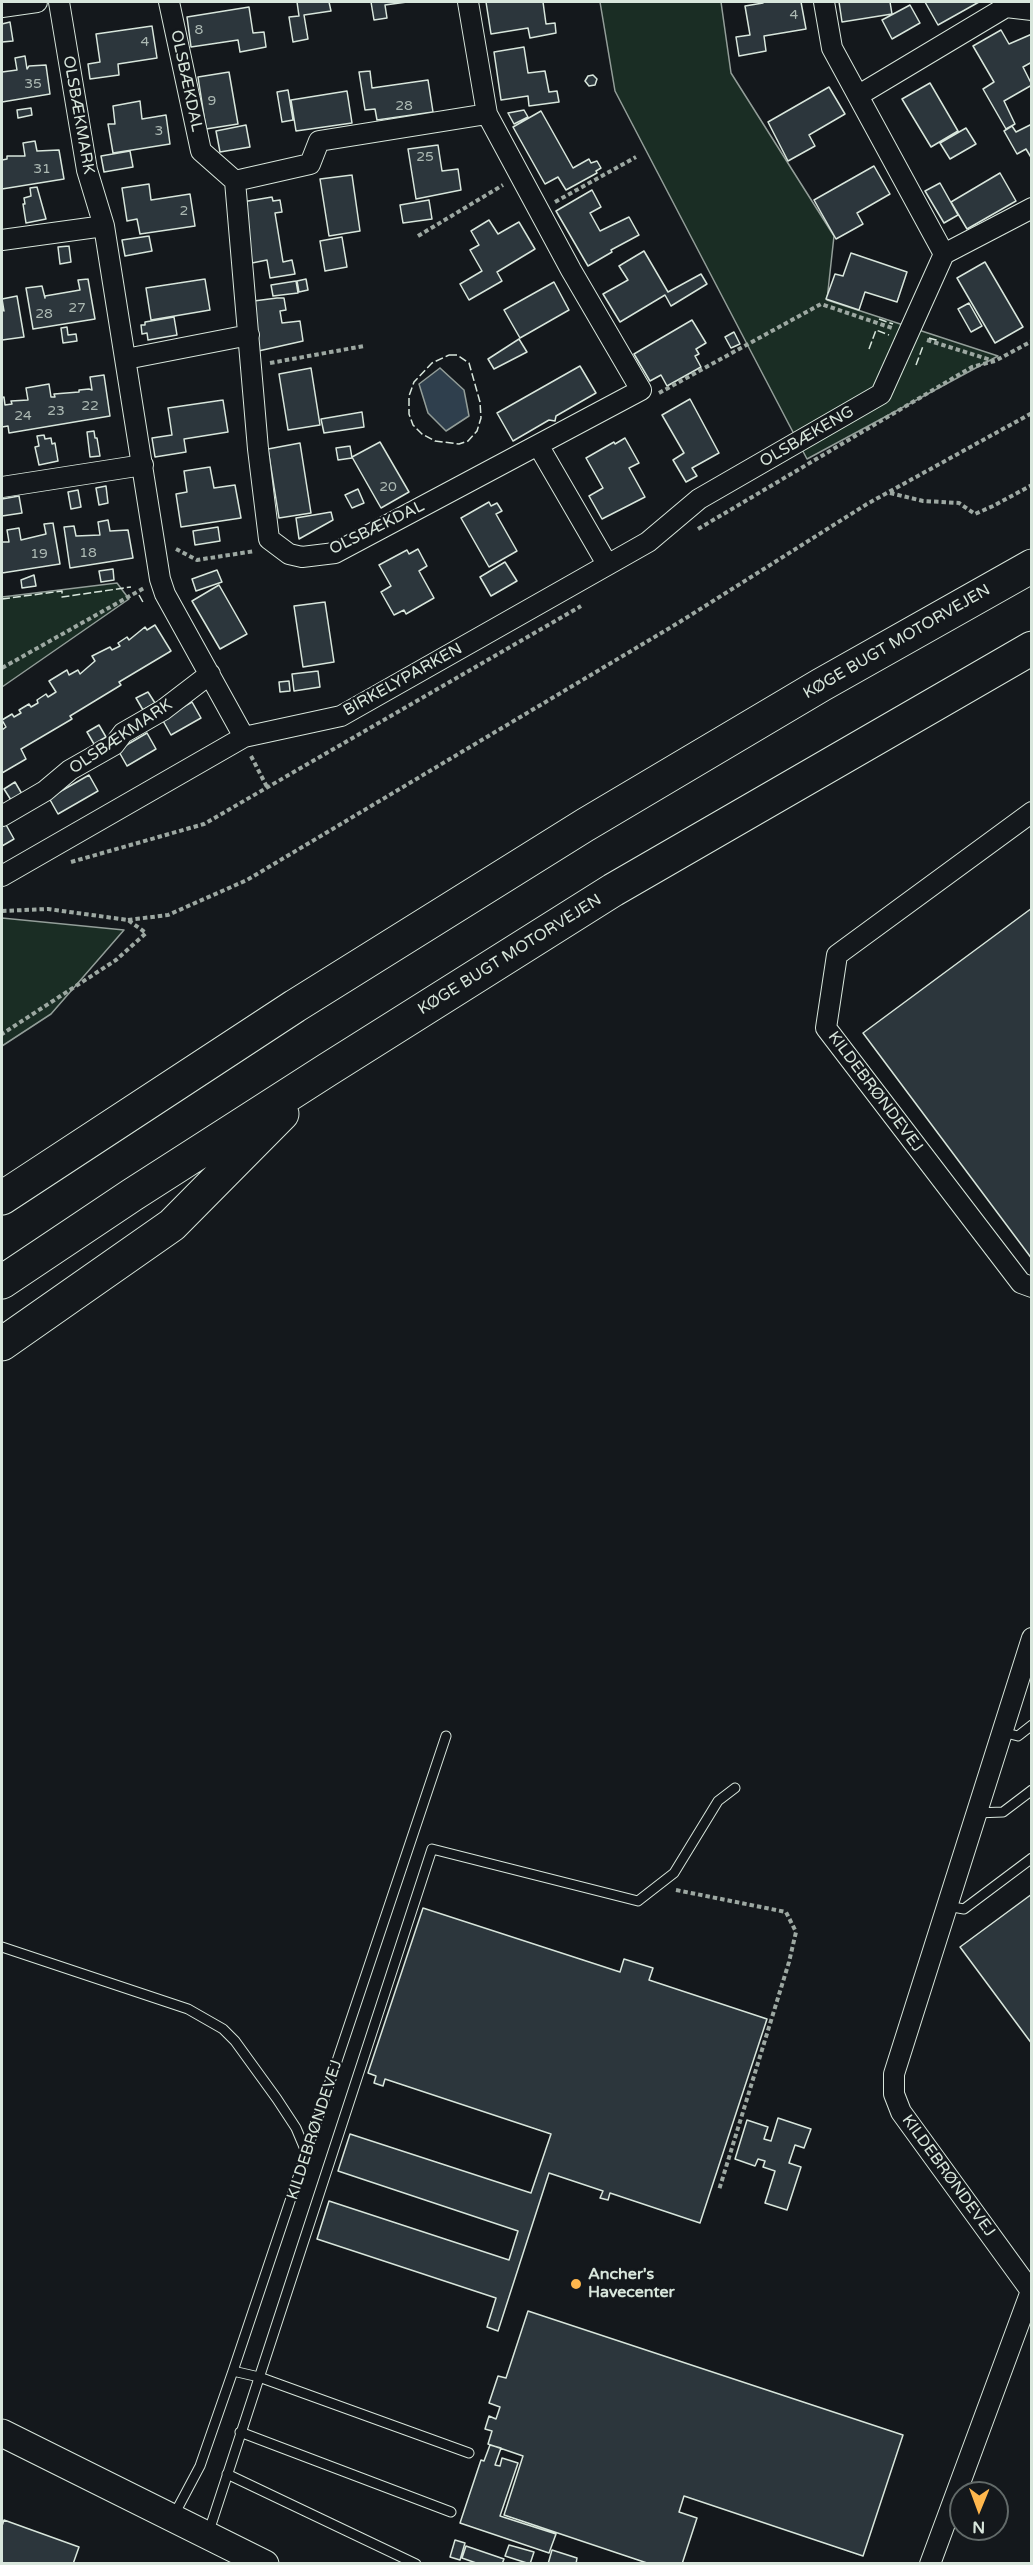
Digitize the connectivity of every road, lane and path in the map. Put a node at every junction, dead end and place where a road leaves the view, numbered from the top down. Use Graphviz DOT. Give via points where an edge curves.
graph roads {
  1 [pos="37,2"];
  2 [pos="59,2"];
  3 [pos="170,2"];
  4 [pos="468,2"];
  5 [pos="824,2"];
  6 [pos="2,7"];
  7 [pos="1032,10"];
  8 [pos="859,95"];
  9 [pos="487,114"];
  10 [pos="636,157"];
  11 [pos="519,175"];
  12 [pos="235,181"];
  13 [pos="1032,208"];
  14 [pos="539,211"];
  15 [pos="104,226"];
  16 [pos="418,236"];
  17 [pos="2,240"];
  18 [pos="944,254"];
  19 [pos="908,333"];
  20 [pos="249,335"];
  21 [pos="364,346"];
  22 [pos="126,359"];
  23 [pos="995,361"];
  24 [pos="251,367"];
  25 [pos="641,390"];
  26 [pos="1032,413"];
  27 [pos="538,446"];
  28 [pos="143,465"];
  29 [pos="1032,485"];
  30 [pos="2,487"];
  31 [pos="890,493"];
  32 [pos="154,538"];
  33 [pos="269,539"];
  34 [pos="607,564"];
  35 [pos="1032,566"];
  36 [pos="160,579"];
  37 [pos="1032,648"];
  38 [pos="2,668"];
  39 [pos="210,674"];
  40 [pos="243,737"];
  41 [pos="267,787"];
  42 [pos="1032,812"];
  43 [pos="2,816"];
  44 [pos="2,876"];
  45 [pos="2,911"];
  46 [pos="128,920"];
  47 [pos="2,1034"];
  48 [pos="327,1070"];
  49 [pos="2,1198"];
  50 [pos="2,1282"];
  51 [pos="1032,1287"];
  52 [pos="2,1344"];
  53 [pos="1032,1638"];
  54 [pos="1032,1725"];
  55 [pos="1002,1732"];
  56 [pos="446,1736"];
  57 [pos="735,1788"];
  58 [pos="1032,1790"];
  59 [pos="976,1813"];
  60 [pos="1032,1858"];
  61 [pos="658,1887"];
  62 [pos="947,1906"];
  63 [pos="2,1947"];
  64 [pos="308,2154"];
  65 [pos="718,2190"];
  66 [pos="234,2371"];
  67 [pos="259,2377"];
  68 [pos="240,2432"];
  69 [pos="2,2433"];
  70 [pos="469,2453"];
  71 [pos="227,2474"];
  72 [pos="451,2512"];
  73 [pos="172,2520"];
  74 [pos="207,2536"];
  75 [pos="265,2564"];
  76 [pos="416,2564"];
  77 [pos="930,2564"];
  1 -- 6 [label="street"];
  2 -- 15 [label="street, OLSBÆKMARK" via="87,170"];
  3 -- 12 [label="street, OLSBÆKDAL" via="201,151"];
  4 -- 9 [label="street"];
  5 -- 8 [label="street" via="832,48"];
  7 -- 8 [label="street" via="1006,7"];
  8 -- 18 [label="street"];
  9 -- 11 [label="street"];
  9 -- 12 [label="street" via="319,141 310,164"];
  10 -- 14 [label="path"];
  11 -- 14 [label="street"];
  11 -- 16 [label="path"];
  12 -- 20 [label="street"];
  13 -- 18 [label="street"];
  14 -- 25 [label="street"];
  15 -- 17 [label="street"];
  15 -- 22 [label="street, OLSBÆKMARK"];
  18 -- 19 [label="street, OLSBÆKENG"];
  19 -- 23 [label="path"];
  19 -- 25 [label="path" via="821,304 654,396"];
  19 -- 34 [label="street, OLSBÆKENG" via="881,394 699,499 648,542"];
  20 -- 22 [label="street"];
  20 -- 24 [label="street"];
  21 -- 24 [label="path"];
  22 -- 28 [label="street, OLSBÆKMARK"];
  24 -- 33 [label="street"];
  25 -- 27 [label="street, OLSBÆKDAL"];
  26 -- 31 [label="path"];
  27 -- 33 [label="street, OLSBÆKDAL" via="335,553 302,557 289,554"];
  27 -- 34 [label="street"];
  28 -- 30 [label="street"];
  28 -- 32 [label="street, OLSBÆKMARK"];
  29 -- 31 [label="path" via="975,514 959,503 923,501"];
  31 -- 46 [label="path" via="247,880 168,915"];
  32 -- 33 [label="path" via="197,560 255,551"];
  32 -- 36 [label="street, OLSBÆKMARK"];
  34 -- 40 [label="street, BIRKELYPARKEN" via="341,716"];
  35 -- 49 [label="highway, KØGE BUGT MOTORVEJEN" via="585,825 295,1006"];
  36 -- 38 [label="path"];
  36 -- 39 [label="street, OLSBÆKMARK"];
  37 -- 48 [label="highway, KØGE BUGT MOTORVEJEN" via="613,890"];
  39 -- 40 [label="street, OLSBÆKMARK"];
  39 -- 43 [label="street, OLSBÆKMARK" via="164,710 123,733 114,745"];
  40 -- 41 [label="path"];
  40 -- 44 [label="street, BIRKELYPARKEN"];
  42 -- 51 [label="street, KILDEBRØNDEVEJ" via="837,955 826,1028 1021,1283"];
  45 -- 46 [label="path" via="48,909"];
  46 -- 47 [label="path" via="146,933 116,960"];
  48 -- 50 [label="highway, KØGE BUGT MOTORVEJEN"];
  48 -- 52 [label="highway" via="172,1225"];
  53 -- 55 [label="street, KILDEBRØNDEVEJ"];
  54 -- 55 [label="lane" via="1018,1736"];
  55 -- 59 [label="street, KILDEBRØNDEVEJ"];
  56 -- 64 [label="lane, KILDEBRØNDEVEJ"];
  57 -- 61 [label="lane" via="718,1801 674,1873"];
  58 -- 59 [label="lane" via="1003,1812"];
  59 -- 62 [label="street, KILDEBRØNDEVEJ"];
  60 -- 62 [label="lane" via="964,1909"];
  61 -- 65 [label="path" via="786,1912 796,1932"];
  61 -- 67 [label="lane" via="638,1901 432,1849"];
  62 -- 77 [label="street, KILDEBRØNDEVEJ" via="894,2074 894,2094 902,2112 1031,2291"];
  63 -- 64 [label="lane" via="188,2009 223,2029 277,2100"];
  64 -- 66 [label="lane, KILDEBRØNDEVEJ"];
  66 -- 67 [label="lane"];
  66 -- 73 [label="lane, KILDEBRØNDEVEJ" via="200,2466"];
  67 -- 68 [label="lane"];
  67 -- 70 [label="lane"];
  68 -- 71 [label="lane"];
  68 -- 72 [label="lane"];
  69 -- 73 [label="street"];
  71 -- 74 [label="lane"];
  71 -- 76 [label="lane"];
  73 -- 74 [label="street"];
  74 -- 75 [label="street"];
}
